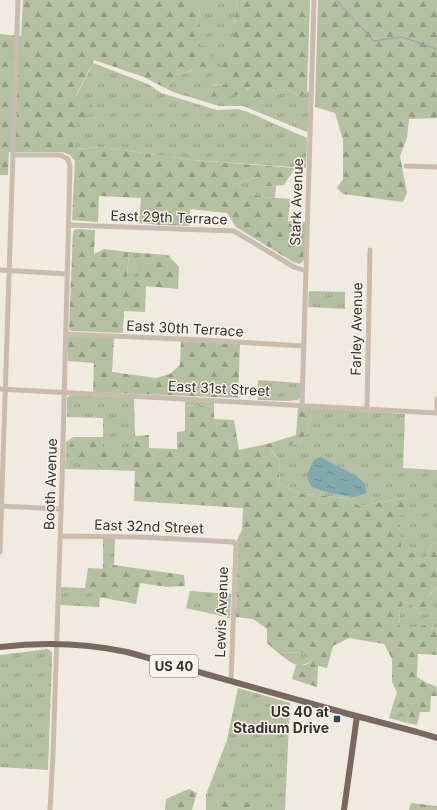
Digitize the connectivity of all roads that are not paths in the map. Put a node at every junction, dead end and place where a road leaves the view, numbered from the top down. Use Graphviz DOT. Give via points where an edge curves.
graph roads {
  1 [pos="18,0"];
  2 [pos="314,0"];
  3 [pos="13,155"];
  4 [pos="406,166"];
  5 [pos="437,168"];
  6 [pos="69,225"];
  7 [pos="370,250"];
  8 [pos="0,270"];
  9 [pos="10,270"];
  10 [pos="306,271"];
  11 [pos="67,274"];
  12 [pos="66,334"];
  13 [pos="304,346"];
  14 [pos="3,389"];
  15 [pos="64,392"];
  16 [pos="437,400"];
  17 [pos="302,405"];
  18 [pos="367,409"];
  19 [pos="437,413"];
  20 [pos="1,506"];
  21 [pos="61,509"];
  22 [pos="60,536"];
  23 [pos="235,544"];
  24 [pos="0,552"];
  25 [pos="56,643"];
  26 [pos="0,646"];
  27 [pos="231,681"];
  28 [pos="357,716"];
  29 [pos="437,738"];
  30 [pos="50,810"];
  31 [pos="344,810"];
  1 -- 3 [label="street"];
  2 -- 10 [label="street, Stark Avenue"];
  3 -- 6 [label="street, Booth Avenue" via="60,155 68,159"];
  3 -- 9 [label="street"];
  4 -- 5 [label="street"];
  6 -- 10 [label="street, East 29th Terrace" via="234,231 294,267"];
  6 -- 11 [label="street, Booth Avenue"];
  7 -- 18 [label="street, Farley Avenue"];
  8 -- 9 [label="street"];
  9 -- 11 [label="street"];
  9 -- 14 [label="street"];
  10 -- 13 [label="street, Stark Avenue"];
  11 -- 12 [label="street, Booth Avenue"];
  12 -- 13 [label="street, East 30th Terrace"];
  12 -- 15 [label="street, Booth Avenue"];
  13 -- 17 [label="street, Stark Avenue"];
  14 -- 15 [label="street, East 31st Street"];
  14 -- 20 [label="street"];
  15 -- 17 [label="street, East 31st Street"];
  15 -- 21 [label="street, Booth Avenue"];
  16 -- 19 [label="street"];
  17 -- 18 [label="street, East 31st Street"];
  18 -- 19 [label="street, East 31st Street"];
  20 -- 21 [label="street"];
  20 -- 24 [label="street"];
  21 -- 22 [label="street, Booth Avenue"];
  22 -- 23 [label="street, East 32nd Street" via="154,537 231,541"];
  22 -- 25 [label="street, Booth Avenue"];
  23 -- 27 [label="street, Lewis Avenue"];
  25 -- 26 [label="main road, US 40"];
  25 -- 27 [label="main road, US 40" via="127,652"];
  25 -- 30 [label="street, Booth Avenue"];
  27 -- 28 [label="main road, US 40"];
  28 -- 29 [label="main road, US 40"];
  28 -- 31 [label="main road"];
}
